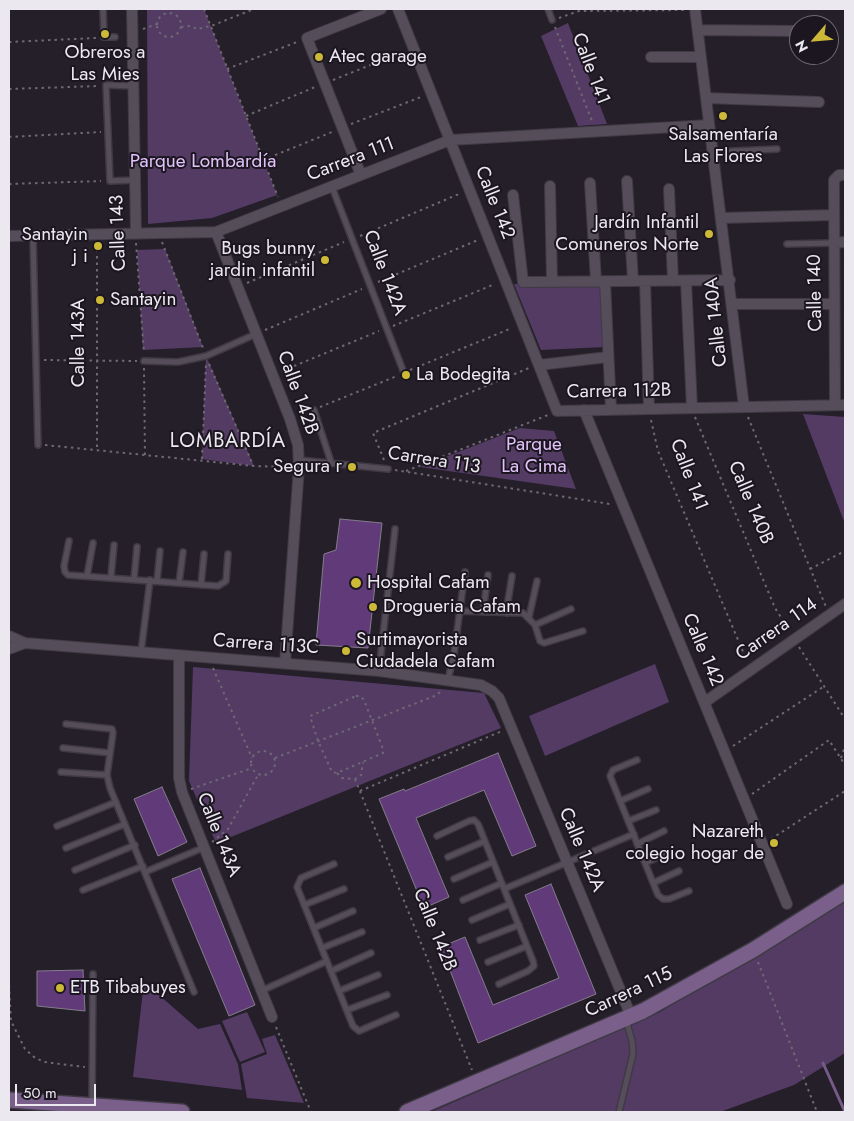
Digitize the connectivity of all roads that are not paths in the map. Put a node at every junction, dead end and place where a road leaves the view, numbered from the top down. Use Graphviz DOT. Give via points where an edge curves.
graph roads {
  1 [pos="103,9"];
  2 [pos="132,9"];
  3 [pos="398,9"];
  4 [pos="548,9"];
  5 [pos="375,10"];
  6 [pos="695,10"];
  7 [pos="552,20"];
  8 [pos="698,30"];
  9 [pos="789,31"];
  10 [pos="115,37"];
  11 [pos="651,56"];
  12 [pos="701,57"];
  13 [pos="133,86"];
  14 [pos="706,98"];
  15 [pos="819,102"];
  16 [pos="709,125"];
  17 [pos="450,140"];
  18 [pos="777,149"];
  19 [pos="713,152"];
  20 [pos="361,175"];
  21 [pos="845,175"];
  22 [pos="135,180"];
  23 [pos="626,180"];
  24 [pos="590,183"];
  25 [pos="550,186"];
  26 [pos="332,187"];
  27 [pos="669,189"];
  28 [pos="513,194"];
  29 [pos="833,215"];
  30 [pos="721,218"];
  31 [pos="216,232"];
  32 [pos="136,234"];
  33 [pos="9,236"];
  34 [pos="33,236"];
  35 [pos="845,242"];
  36 [pos="833,243"];
  37 [pos="787,244"];
  38 [pos="730,280"];
  39 [pos="600,281"];
  40 [pos="633,281"];
  41 [pos="645,281"];
  42 [pos="673,281"];
  43 [pos="686,281"];
  44 [pos="552,282"];
  45 [pos="732,304"];
  46 [pos="834,304"];
  47 [pos="256,334"];
  48 [pos="608,357"];
  49 [pos="144,361"];
  50 [pos="539,365"];
  51 [pos="404,372"];
  52 [pos="840,405"];
  53 [pos="744,407"];
  54 [pos="692,408"];
  55 [pos="649,409"];
  56 [pos="314,410"];
  57 [pos="584,410"];
  58 [pos="611,410"];
  59 [pos="557,411"];
  60 [pos="38,445"];
  61 [pos="331,462"];
  62 [pos="299,463"];
  63 [pos="388,469"];
  64 [pos="394,529"];
  65 [pos="69,542"];
  66 [pos="93,543"];
  67 [pos="114,545"];
  68 [pos="137,547"];
  69 [pos="160,551"];
  70 [pos="183,552"];
  71 [pos="204,554"];
  72 [pos="228,554"];
  73 [pos="465,572"];
  74 [pos="488,575"];
  75 [pos="87,576"];
  76 [pos="110,576"];
  77 [pos="512,576"];
  78 [pos="134,579"];
  79 [pos="150,580"];
  80 [pos="157,581"];
  81 [pos="537,582"];
  82 [pos="179,583"];
  83 [pos="200,585"];
  84 [pos="845,604"];
  85 [pos="571,609"];
  86 [pos="461,611"];
  87 [pos="483,612"];
  88 [pos="506,612"];
  89 [pos="529,617"];
  90 [pos="535,625"];
  91 [pos="583,631"];
  92 [pos="9,636"];
  93 [pos="25,643"];
  94 [pos="9,649"];
  95 [pos="141,652"];
  96 [pos="178,656"];
  97 [pos="285,663"];
  98 [pos="379,671"];
  99 [pos="448,680"];
  100 [pos="499,698"];
  101 [pos="704,702"];
  102 [pos="66,724"];
  103 [pos="63,748"];
  104 [pos="110,753"];
  105 [pos="637,760"];
  106 [pos="62,772"];
  107 [pos="107,775"];
  108 [pos="648,789"];
  109 [pos="620,801"];
  110 [pos="116,802"];
  111 [pos="656,810"];
  112 [pos="628,821"];
  113 [pos="125,824"];
  114 [pos="57,826"];
  115 [pos="664,831"];
  116 [pos="634,834"];
  117 [pos="437,836"];
  118 [pos="484,840"];
  119 [pos="638,844"];
  120 [pos="135,845"];
  121 [pos="205,847"];
  122 [pos="66,848"];
  123 [pos="671,851"];
  124 [pos="448,857"];
  125 [pos="493,862"];
  126 [pos="567,862"];
  127 [pos="645,863"];
  128 [pos="334,864"];
  129 [pos="143,866"];
  130 [pos="74,870"];
  131 [pos="680,871"];
  132 [pos="146,872"];
  133 [pos="454,879"];
  134 [pos="502,883"];
  135 [pos="653,883"];
  136 [pos="344,889"];
  137 [pos="504,889"];
  138 [pos="83,890"];
  139 [pos="689,890"];
  140 [pos="845,892"];
  141 [pos="463,900"];
  142 [pos="510,904"];
  143 [pos="787,904"];
  144 [pos="304,905"];
  145 [pos="353,911"];
  146 [pos="472,920"];
  147 [pos="518,925"];
  148 [pos="314,928"];
  149 [pos="362,932"];
  150 [pos="480,940"];
  151 [pos="527,946"];
  152 [pos="322,948"];
  153 [pos="371,953"];
  154 [pos="327,962"];
  155 [pos="488,962"];
  156 [pos="331,971"];
  157 [pos="93,974"];
  158 [pos="378,975"];
  159 [pos="499,984"];
  160 [pos="261,991"];
  161 [pos="339,991"];
  162 [pos="194,992"];
  163 [pos="387,995"];
  164 [pos="347,1010"];
  165 [pos="396,1015"];
  166 [pos="628,1017"];
  167 [pos="272,1018"];
  168 [pos="9,1100"];
  169 [pos="92,1105"];
  170 [pos="110,1109"];
  171 [pos="414,1111"];
  172 [pos="182,1112"];
  173 [pos="619,1112"];
  1 -- 10 [label="lane" via="104,37"];
  2 -- 13 [label="street, Calle 143"];
  3 -- 17 [label="street, Calle 142"];
  4 -- 7 [label="lane"];
  5 -- 20 [label="street" via="307,38"];
  6 -- 8 [label="street, Calle 140A"];
  8 -- 9 [label="street"];
  8 -- 12 [label="street, Calle 140A"];
  11 -- 12 [label="street"];
  12 -- 14 [label="street, Calle 140A"];
  13 -- 22 [label="street, Calle 143"];
  13 -- 22 [label="lane" via="106,85 110,181"];
  14 -- 15 [label="street"];
  14 -- 16 [label="street, Calle 140A"];
  16 -- 17 [label="street, Carrera 111"];
  16 -- 19 [label="street, Calle 140A"];
  17 -- 20 [label="street, Carrera 111"];
  17 -- 50 [label="street, Calle 142"];
  18 -- 19 [label="lane"];
  19 -- 30 [label="street, Calle 140A"];
  20 -- 26 [label="street, Carrera 111"];
  21 -- 29 [label="street, Calle 140" via="834,180"];
  22 -- 32 [label="street, Calle 143"];
  23 -- 40 [label="street"];
  24 -- 39 [label="street"];
  25 -- 44 [label="street"];
  26 -- 31 [label="street, Carrera 111"];
  26 -- 51 [label="lane, Calle 142A"];
  27 -- 42 [label="street"];
  28 -- 44 [label="street" via="522,282"];
  29 -- 30 [label="street"];
  29 -- 36 [label="street, Calle 140"];
  30 -- 38 [label="street, Calle 140A"];
  31 -- 32 [label="street, Carrera 111"];
  31 -- 47 [label="street, Calle 142B"];
  32 -- 34 [label="street, Carrera 111"];
  33 -- 34 [label="street, Carrera 111"];
  34 -- 60 [label="lane"];
  35 -- 36 [label="street"];
  36 -- 37 [label="lane"];
  36 -- 46 [label="street, Calle 140"];
  38 -- 43 [label="street"];
  38 -- 45 [label="street, Calle 140A"];
  39 -- 40 [label="street"];
  39 -- 44 [label="street"];
  39 -- 48 [label="street"];
  40 -- 41 [label="street"];
  41 -- 42 [label="street"];
  41 -- 55 [label="street"];
  42 -- 43 [label="street"];
  43 -- 54 [label="street"];
  45 -- 46 [label="street"];
  45 -- 53 [label="street, Calle 140A"];
  46 -- 52 [label="street, Calle 140"];
  47 -- 49 [label="lane" via="206,356 178,362"];
  47 -- 62 [label="street, Calle 142B" via="290,420 298,445"];
  48 -- 50 [label="street"];
  48 -- 58 [label="street"];
  50 -- 59 [label="street, Calle 142"];
  52 -- 53 [label="street, Carrera 112B"];
  53 -- 54 [label="street, Carrera 112B"];
  54 -- 55 [label="street, Carrera 112B"];
  55 -- 58 [label="street, Carrera 112B"];
  56 -- 61 [label="lane"];
  57 -- 58 [label="street, Carrera 112B"];
  57 -- 59 [label="street, Carrera 112B"];
  57 -- 101 [label="street, Calle 142"];
  61 -- 62 [label="lane, Carrera 113"];
  61 -- 63 [label="lane, Carrera 113"];
  62 -- 97 [label="street, Calle 142B"];
  64 -- 98 [label="lane"];
  65 -- 75 [label="lane" via="65,572"];
  66 -- 75 [label="lane"];
  67 -- 76 [label="lane"];
  68 -- 78 [label="lane"];
  69 -- 80 [label="lane"];
  70 -- 82 [label="lane"];
  71 -- 83 [label="lane"];
  72 -- 83 [label="lane" via="223,585"];
  73 -- 86 [label="lane"];
  74 -- 87 [label="lane"];
  75 -- 76 [label="lane"];
  76 -- 78 [label="lane"];
  77 -- 88 [label="lane"];
  78 -- 79 [label="lane"];
  79 -- 80 [label="lane"];
  79 -- 95 [label="lane"];
  80 -- 82 [label="lane"];
  81 -- 89 [label="lane"];
  82 -- 83 [label="lane"];
  84 -- 101 [label="street, Carrera 114"];
  85 -- 90 [label="lane"];
  86 -- 87 [label="lane"];
  86 -- 99 [label="lane"];
  87 -- 88 [label="lane"];
  88 -- 89 [label="lane" via="523,613"];
  89 -- 90 [label="lane"];
  90 -- 91 [label="lane" via="540,641 544,643"];
  92 -- 93 [label="street, Carrera 113C"];
  93 -- 94 [label="street, Carrera 113C"];
  93 -- 95 [label="street, Carrera 113C"];
  95 -- 96 [label="street, Carrera 113C"];
  96 -- 97 [label="street, Carrera 113C"];
  96 -- 121 [label="street, Calle 143A" via="179,778"];
  97 -- 98 [label="street, Carrera 113C"];
  98 -- 99 [label="street, Carrera 113C"];
  99 -- 100 [label="street, Carrera 113C" via="481,685"];
  100 -- 126 [label="street, Calle 142A"];
  101 -- 143 [label="street, Calle 142"];
  102 -- 104 [label="lane" via="112,728"];
  103 -- 104 [label="lane"];
  104 -- 107 [label="lane"];
  105 -- 109 [label="lane" via="614,770 610,776"];
  106 -- 107 [label="lane"];
  107 -- 110 [label="lane"];
  108 -- 109 [label="lane"];
  109 -- 112 [label="lane"];
  110 -- 113 [label="lane"];
  110 -- 114 [label="lane"];
  111 -- 112 [label="lane"];
  112 -- 116 [label="lane"];
  113 -- 120 [label="lane"];
  113 -- 122 [label="lane"];
  115 -- 119 [label="lane"];
  116 -- 119 [label="lane"];
  116 -- 126 [label="lane"];
  117 -- 118 [label="lane" via="474,820"];
  118 -- 124 [label="lane"];
  118 -- 125 [label="lane"];
  119 -- 127 [label="lane"];
  120 -- 129 [label="lane"];
  120 -- 130 [label="lane"];
  121 -- 132 [label="lane"];
  121 -- 160 [label="street, Calle 143A"];
  123 -- 127 [label="lane"];
  125 -- 133 [label="lane"];
  125 -- 134 [label="lane"];
  126 -- 137 [label="lane"];
  126 -- 166 [label="street, Calle 142A"];
  127 -- 135 [label="lane"];
  128 -- 144 [label="lane" via="298,882"];
  129 -- 132 [label="lane"];
  129 -- 138 [label="lane"];
  131 -- 135 [label="lane"];
  132 -- 162 [label="lane"];
  134 -- 137 [label="lane"];
  134 -- 141 [label="lane"];
  135 -- 139 [label="lane" via="663,899"];
  136 -- 144 [label="lane"];
  137 -- 142 [label="lane"];
  140 -- 166 [label="street, Carrera 115" via="753,950 673,996"];
  142 -- 146 [label="lane"];
  142 -- 147 [label="lane"];
  144 -- 148 [label="lane"];
  145 -- 148 [label="lane"];
  147 -- 150 [label="lane"];
  147 -- 151 [label="lane"];
  148 -- 152 [label="lane"];
  149 -- 152 [label="lane"];
  151 -- 155 [label="lane"];
  151 -- 159 [label="lane" via="534,966"];
  152 -- 154 [label="lane"];
  153 -- 156 [label="lane"];
  154 -- 156 [label="lane"];
  154 -- 160 [label="lane"];
  156 -- 161 [label="lane"];
  157 -- 169 [label="lane"];
  158 -- 161 [label="lane"];
  160 -- 167 [label="street, Calle 143A"];
  161 -- 164 [label="lane"];
  163 -- 164 [label="lane"];
  164 -- 165 [label="lane" via="352,1026 358,1031"];
  166 -- 171 [label="street, Carrera 115"];
  166 -- 173 [label="lane" via="633,1054"];
  168 -- 169 [label="street"];
  169 -- 170 [label="street"];
  170 -- 172 [label="street"];
}
